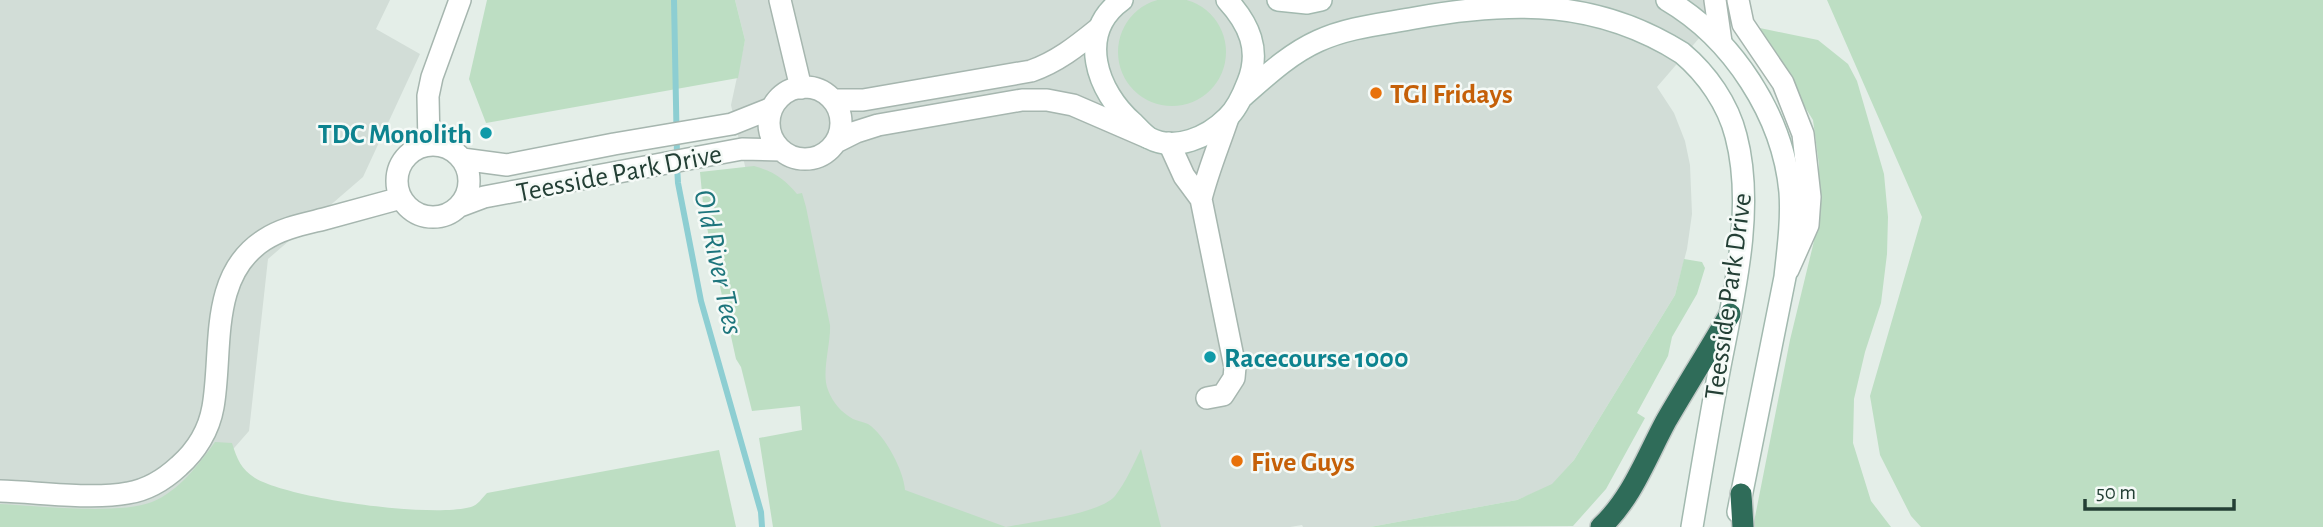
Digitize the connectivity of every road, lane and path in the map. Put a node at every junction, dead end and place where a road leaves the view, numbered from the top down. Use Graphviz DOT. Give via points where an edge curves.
graph roads {
  1 [pos="460,0"];
  2 [pos="780,0"];
  3 [pos="1227,0"];
  4 [pos="1278,0"];
  5 [pos="1321,0"];
  6 [pos="1667,0"];
  7 [pos="1715,0"];
  8 [pos="1738,0"];
  9 [pos="1116,2"];
  10 [pos="1098,29"];
  11 [pos="1721,42"];
  12 [pos="801,88"];
  13 [pos="1242,97"];
  14 [pos="833,100"];
  15 [pos="772,108"];
  16 [pos="1228,118"];
  17 [pos="1159,141"];
  18 [pos="836,142"];
  19 [pos="429,145"];
  20 [pos="781,150"];
  21 [pos="462,159"];
  22 [pos="401,198"];
  23 [pos="1201,199"];
  24 [pos="460,206"];
  25 [pos="1785,277"];
  26 [pos="1730,314"];
  27 [pos="1207,398"];
  28 [pos="0,491"];
  29 [pos="1741,494"];
  30 [pos="1601,527"];
  31 [pos="1692,527"];
  32 [pos="1734,527"];
  33 [pos="1743,527"];
  1 -- 19 [label="street" via="432,77"];
  2 -- 12 [label="street"];
  3 -- 13 [label="street" via="1249,30 1254,48 1253,69"];
  4 -- 5 [label="street"];
  6 -- 11 [label="street, Teesside Park Drive"];
  7 -- 11 [label="street"];
  8 -- 25 [label="street" via="1743,24 1783,83 1803,134 1810,197 1808,225"];
  9 -- 10 [label="street"];
  10 -- 14 [label="street" via="1066,54 1031,71 863,100"];
  10 -- 17 [label="street" via="1098,69 1113,104"];
  11 -- 25 [label="street, Teesside Park Drive" via="1760,97 1785,164 1790,192"];
  12 -- 14 [label="street" via="818,90"];
  12 -- 15 [label="street" via="784,94"];
  13 -- 16 [label="street"];
  13 -- 26 [label="street, Teesside Park Drive" via="1317,41 1346,31 1502,3 1571,3 1620,15 1667,41 1693,62 1723,103 1736,134 1744,194"];
  14 -- 18 [label="street" via="841,125"];
  15 -- 20 [label="street" via="769,126"];
  15 -- 21 [label="street, Teesside Park Drive" via="732,124 507,165"];
  16 -- 17 [label="street" via="1186,142"];
  16 -- 23 [label="street"];
  17 -- 18 [label="street" via="1073,105 1022,100 878,125"];
  17 -- 23 [label="street"];
  18 -- 20 [label="street" via="814,158 796,159"];
  19 -- 21 [label="street" via="442,146"];
  19 -- 22 [label="street" via="405,158 397,185"];
  20 -- 24 [label="street, Teesside Park Drive" via="742,149 484,197"];
  21 -- 24 [label="street" via="469,175 468,191"];
  22 -- 24 [label="street" via="422,216 449,214"];
  22 -- 28 [label="street" via="290,228 264,240 240,262 223,303 210,416 195,449 174,471 144,489 106,496"];
  23 -- 27 [label="street" via="1235,367 1223,395"];
  25 -- 29 [label="street, Teesside Park Drive"];
  26 -- 30 [label="highway" via="1634,485"];
  26 -- 31 [label="street, Teesside Park Drive"];
  29 -- 32 [label="street, Teesside Park Drive"];
  29 -- 33 [label="highway"];
}
